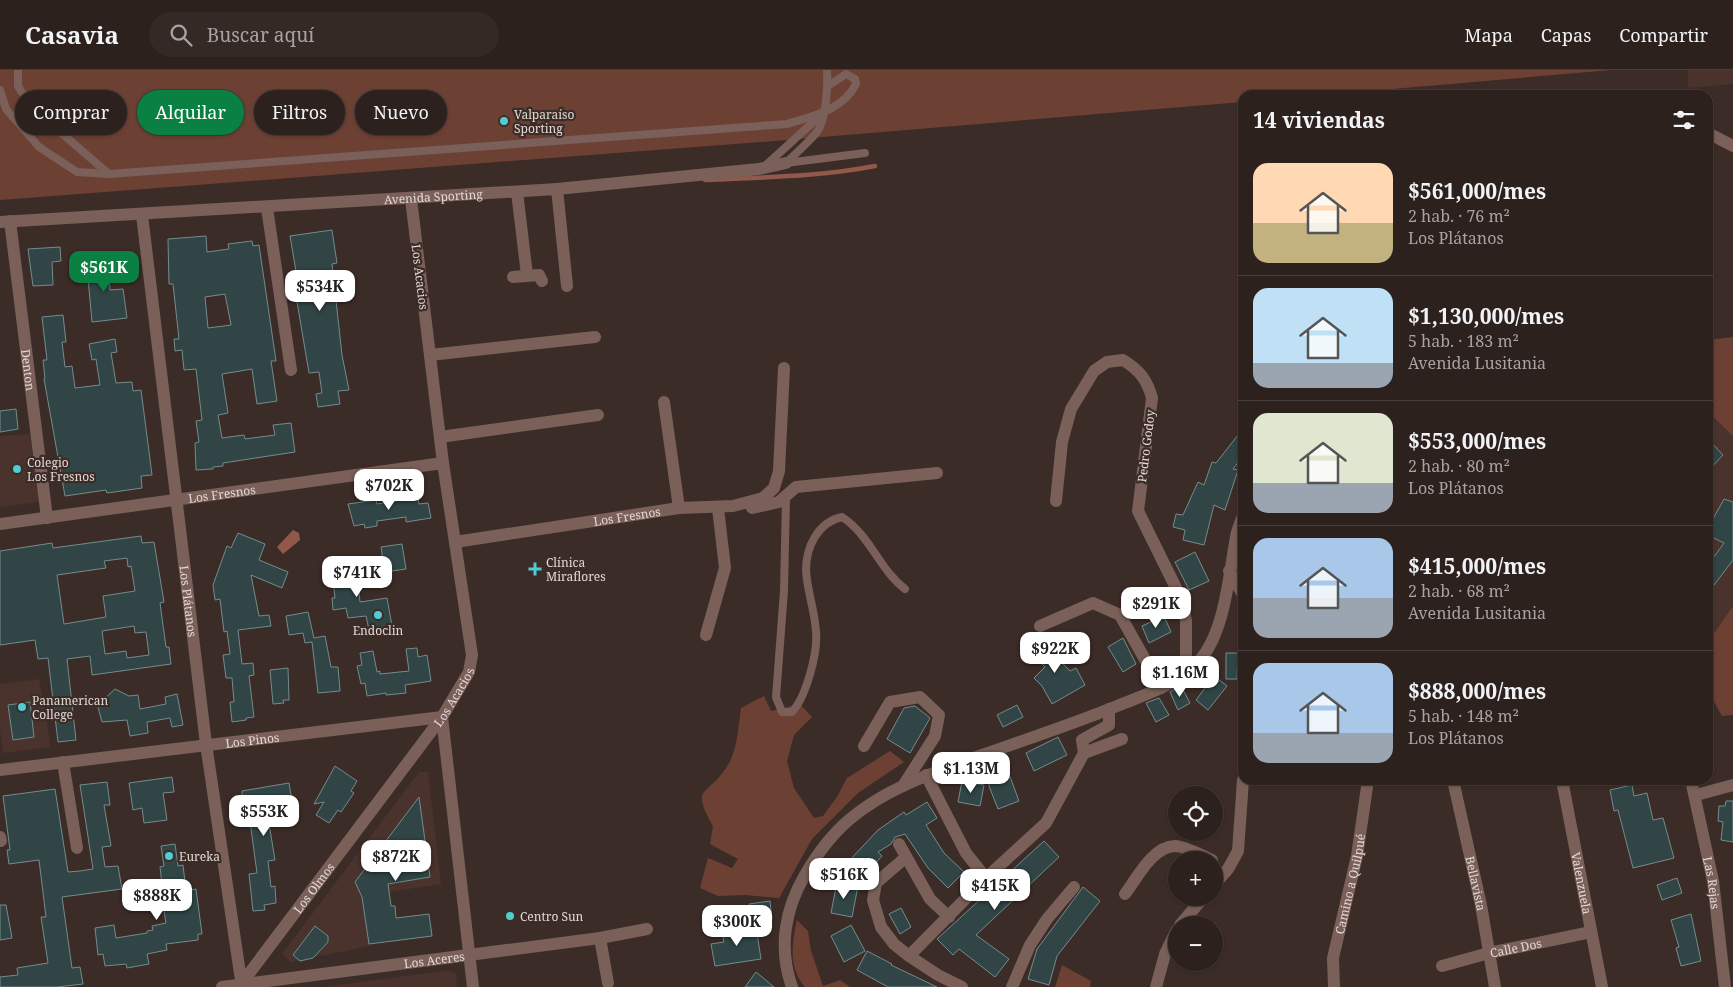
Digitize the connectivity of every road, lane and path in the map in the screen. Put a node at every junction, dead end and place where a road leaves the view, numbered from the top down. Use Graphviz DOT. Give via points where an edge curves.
graph roads {
  1 [pos="18,70"];
  2 [pos="827,70"];
  3 [pos="828,86"];
  4 [pos="0,90"];
  5 [pos="822,114"];
  6 [pos="1713,136"];
  7 [pos="1733,146"];
  8 [pos="865,153"];
  9 [pos="786,163"];
  10 [pos="760,170"];
  11 [pos="109,174"];
  12 [pos="557,189"];
  13 [pos="517,192"];
  14 [pos="411,199"];
  15 [pos="267,208"];
  16 [pos="142,215"];
  17 [pos="5,222"];
  18 [pos="528,275"];
  19 [pos="513,277"];
  20 [pos="542,281"];
  21 [pos="567,286"];
  22 [pos="595,337"];
  23 [pos="430,355"];
  24 [pos="784,368"];
  25 [pos="291,370"];
  26 [pos="664,402"];
  27 [pos="598,415"];
  28 [pos="440,437"];
  29 [pos="443,463"];
  30 [pos="937,473"];
  31 [pos="786,498"];
  32 [pos="176,500"];
  33 [pos="1056,501"];
  34 [pos="733,506"];
  35 [pos="679,508"];
  36 [pos="718,508"];
  37 [pos="46,518"];
  38 [pos="0,524"];
  39 [pos="1238,529"];
  40 [pos="455,542"];
  41 [pos="1229,571"];
  42 [pos="1238,586"];
  43 [pos="906,589"];
  44 [pos="1040,626"];
  45 [pos="706,635"];
  46 [pos="1186,674"];
  47 [pos="1161,688"];
  48 [pos="1109,709"];
  49 [pos="442,717"];
  50 [pos="1122,739"];
  51 [pos="206,744"];
  52 [pos="864,746"];
  53 [pos="1084,753"];
  54 [pos="63,762"];
  55 [pos="0,770"];
  56 [pos="926,775"];
  57 [pos="1243,785"];
  58 [pos="1367,785"];
  59 [pos="1454,785"];
  60 [pos="1563,785"];
  61 [pos="1693,785"];
  62 [pos="1733,785"];
  63 [pos="903,786"];
  64 [pos="1696,795"];
  65 [pos="0,837"];
  66 [pos="1,841"];
  67 [pos="899,844"];
  68 [pos="77,848"];
  69 [pos="1189,851"];
  70 [pos="905,858"];
  71 [pos="1223,866"];
  72 [pos="1228,869"];
  73 [pos="1223,875"];
  74 [pos="986,878"];
  75 [pos="1074,887"];
  76 [pos="1125,894"];
  77 [pos="1196,906"];
  78 [pos="1188,916"];
  79 [pos="948,917"];
  80 [pos="647,929"];
  81 [pos="1591,932"];
  82 [pos="600,938"];
  83 [pos="1168,948"];
  84 [pos="1489,953"];
  85 [pos="468,954"];
  86 [pos="909,956"];
  87 [pos="1442,966"];
  88 [pos="608,983"];
  89 [pos="241,986"];
  90 [pos="222,987"];
  91 [pos="473,987"];
  92 [pos="792,987"];
  93 [pos="962,987"];
  94 [pos="1012,987"];
  95 [pos="1156,987"];
  96 [pos="1334,987"];
  97 [pos="1496,987"];
  98 [pos="1602,987"];
  99 [pos="1725,987"];
  1 -- 11 [label="lane" via="18,86 30,106"];
  2 -- 3 [label="lane"];
  3 -- 5 [label="lane"];
  3 -- 5 [label="lane" via="846,74 855,79 856,84 845,100"];
  4 -- 11 [label="lane" via="6,109 39,147 77,172"];
  5 -- 9 [label="lane" via="818,131"];
  5 -- 10 [label="lane"];
  5 -- 11 [label="lane" via="787,124"];
  6 -- 7 [label="street"];
  8 -- 9 [label="lane, Avenida Sporting"];
  9 -- 10 [label="street, Avenida Sporting"];
  10 -- 12 [label="street, Avenida Sporting"];
  12 -- 13 [label="street, Avenida Sporting"];
  12 -- 21 [label="street"];
  13 -- 14 [label="street, Avenida Sporting"];
  13 -- 18 [label="street"];
  14 -- 15 [label="street, Avenida Sporting"];
  14 -- 23 [label="street, Los Acacios"];
  15 -- 16 [label="street, Avenida Sporting"];
  15 -- 25 [label="street"];
  16 -- 17 [label="street, Avenida Sporting"];
  16 -- 32 [label="street, Los Plátanos"];
  17 -- 37 [label="street, Denton"];
  18 -- 19 [label="street"];
  18 -- 20 [label="street" via="539,275"];
  22 -- 23 [label="street"];
  23 -- 28 [label="street, Los Acacios"];
  24 -- 34 [label="street, Los Fresnos" via="777,480 774,488 763,498"];
  26 -- 35 [label="street"];
  27 -- 28 [label="street"];
  28 -- 29 [label="street, Los Acacios"];
  29 -- 32 [label="street, Los Fresnos"];
  29 -- 40 [label="street, Los Acacios"];
  30 -- 31 [label="street" via="796,488"];
  31 -- 34 [label="street" via="757,508"];
  31 -- 43 [label="lane" via="784,591 776,697 782,712 792,712 799,702 814,657 817,634 806,570 810,550 823,525 842,517 852,524 896,582"];
  32 -- 37 [label="street, Los Fresnos"];
  32 -- 51 [label="street, Los Plátanos"];
  33 -- 46 [label="street, Pedro Godoy" via="1062,442 1071,409 1094,371 1107,362 1123,360 1139,370 1152,398 1138,511 1182,600 1186,621"];
  34 -- 36 [label="street, Los Fresnos"];
  35 -- 36 [label="street, Los Fresnos"];
  35 -- 40 [label="street, Los Fresnos"];
  36 -- 45 [label="street" via="725,568"];
  37 -- 38 [label="street, Los Fresnos"];
  39 -- 41 [label="street"];
  40 -- 49 [label="street, Los Acacios" via="472,655 469,672"];
  41 -- 42 [label="street"];
  41 -- 46 [label="street" via="1217,630 1209,648"];
  44 -- 47 [label="street" via="1093,603 1120,615"];
  46 -- 47 [label="street"];
  47 -- 48 [label="street"];
  48 -- 53 [label="street" via="1109,725 1082,740"];
  48 -- 56 [label="street"];
  49 -- 51 [label="street, Los Pinos"];
  49 -- 85 [label="street, Los Acacios"];
  49 -- 89 [label="street, Los Olmos"];
  50 -- 53 [label="street"];
  51 -- 54 [label="street, Los Pinos"];
  51 -- 89 [label="street, Los Plátanos"];
  52 -- 63 [label="street" via="890,702 920,697 940,715 935,736"];
  53 -- 74 [label="street" via="1046,823"];
  54 -- 55 [label="street, Los Pinos"];
  54 -- 68 [label="street"];
  56 -- 63 [label="street"];
  56 -- 74 [label="street" via="966,853"];
  57 -- 72 [label="street" via="1238,851"];
  58 -- 96 [label="street, Camino a Quilpué" via="1357,856 1333,958"];
  59 -- 84 [label="street, Bellavista"];
  60 -- 81 [label="street, Valenzuela"];
  61 -- 64 [label="street, Las Rejas"];
  62 -- 64 [label="street"];
  63 -- 92 [label="street" via="885,794 834,833 797,889 788,908 785,928 786,965"];
  64 -- 99 [label="street, Las Rejas" via="1712,881"];
  65 -- 66 [label="street"];
  67 -- 70 [label="street"];
  69 -- 76 [label="street" via="1176,846 1163,848"];
  70 -- 79 [label="street" via="930,899"];
  70 -- 86 [label="street" via="876,883 873,900 881,928"];
  71 -- 72 [label="street"];
  72 -- 73 [label="street"];
  74 -- 79 [label="street"];
  75 -- 94 [label="street" via="1030,945"];
  77 -- 78 [label="street"];
  79 -- 86 [label="street"];
  80 -- 82 [label="street, Los Aceres"];
  81 -- 84 [label="street, Calle Dos"];
  81 -- 98 [label="street, Valenzuela"];
  82 -- 85 [label="street, Los Aceres"];
  82 -- 88 [label="street"];
  83 -- 95 [label="street"];
  84 -- 87 [label="street, Calle Dos"];
  84 -- 97 [label="street, Bellavista"];
  85 -- 89 [label="street, Los Aceres"];
  85 -- 91 [label="street, Los Acacios"];
  86 -- 93 [label="street"];
  89 -- 90 [label="street, Los Aceres"];
}
